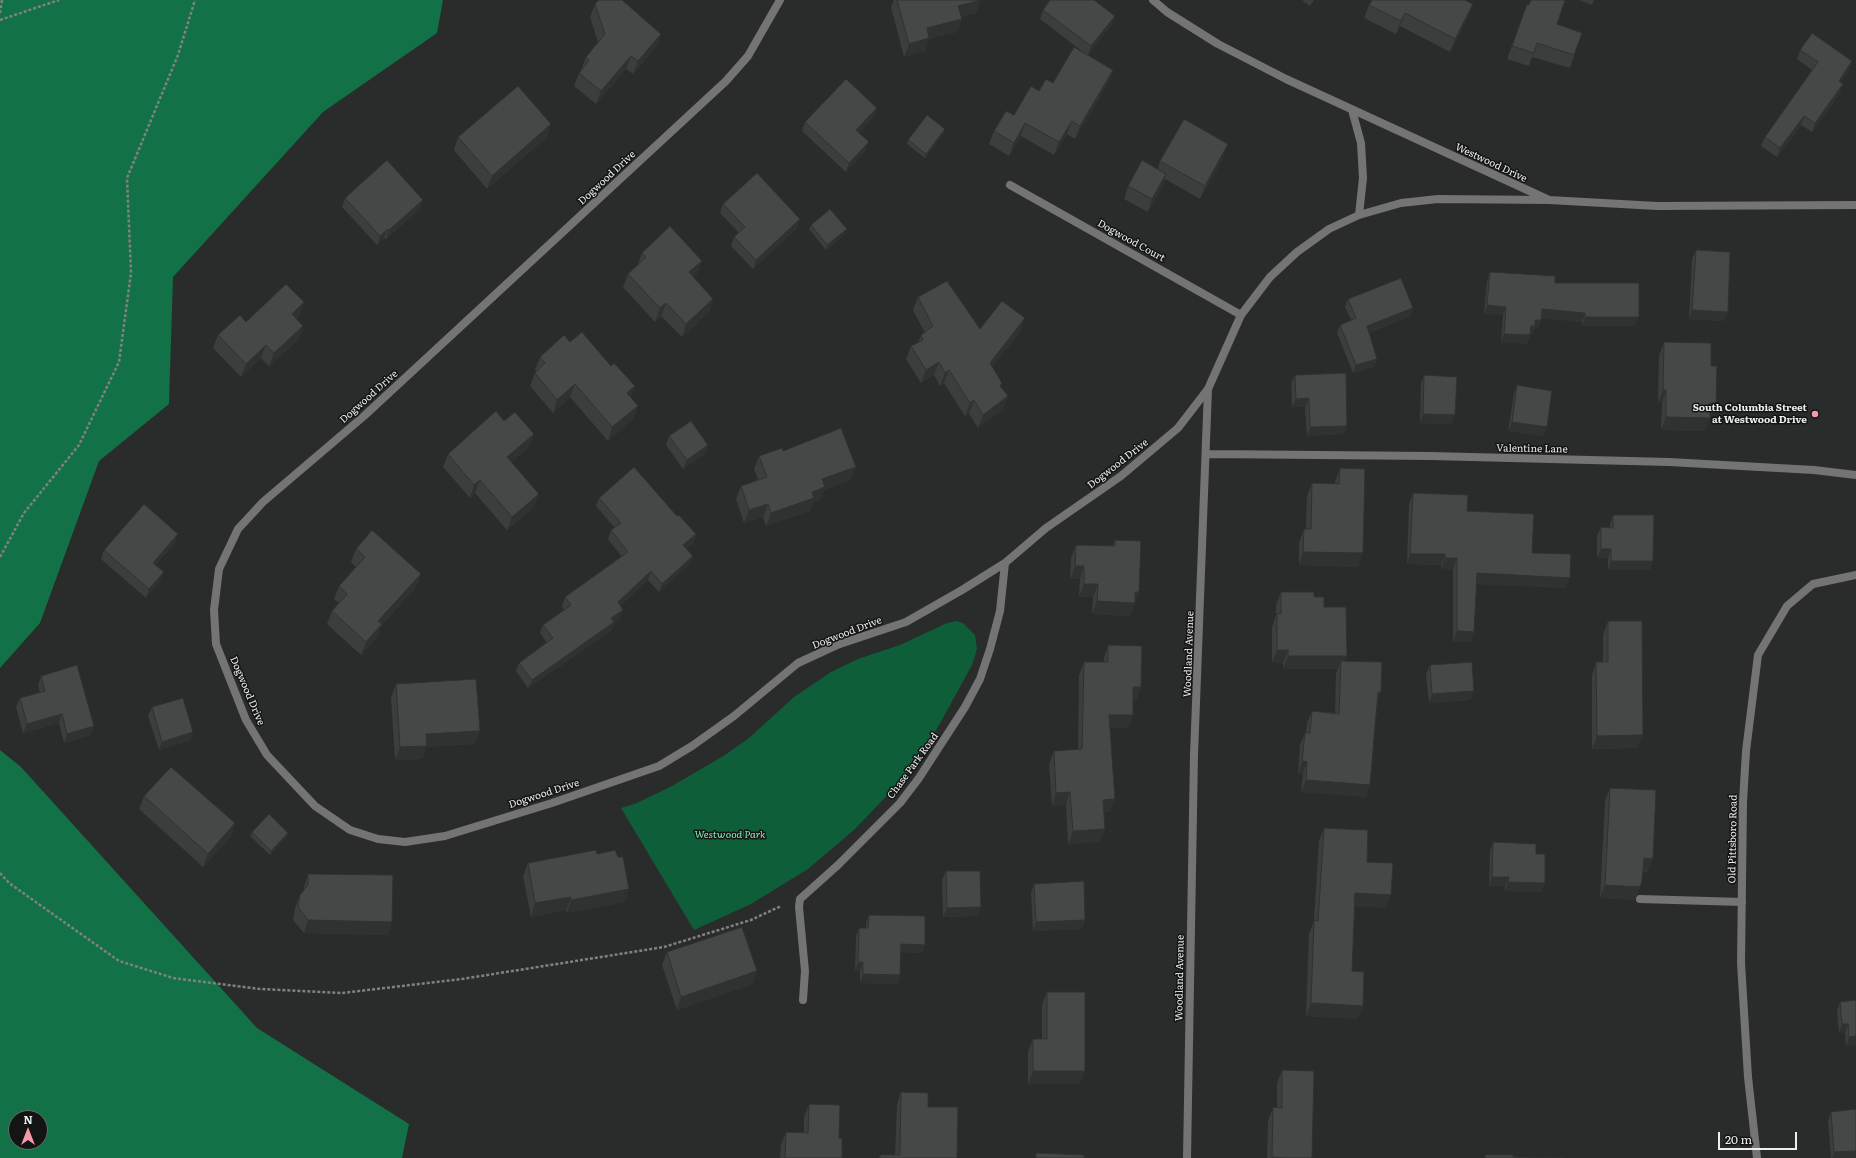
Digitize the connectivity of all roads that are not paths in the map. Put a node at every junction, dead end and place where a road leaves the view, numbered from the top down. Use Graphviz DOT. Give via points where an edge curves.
graph roads {
  1 [pos="780,0"];
  2 [pos="1153,0"];
  3 [pos="1352,110"];
  4 [pos="1010,185"];
  5 [pos="1549,200"];
  6 [pos="1856,205"];
  7 [pos="1359,215"];
  8 [pos="1241,315"];
  9 [pos="1208,389"];
  10 [pos="1207,454"];
  11 [pos="1856,475"];
  12 [pos="1005,563"];
  13 [pos="1856,575"];
  14 [pos="1640,899"];
  15 [pos="1742,902"];
  16 [pos="803,1000"];
  17 [pos="1187,1158"];
  18 [pos="1757,1158"];
  1 -- 12 [label="street, Dogwood Drive" via="748,56 726,81 364,416 263,502 238,530 219,569 214,610 216,644 246,720 267,755 309,800 350,830 378,839 405,842 445,836 659,766 734,716 798,663 837,645 906,622"];
  2 -- 3 [label="street, Westwood Drive" via="1167,12 1218,44"];
  3 -- 5 [label="street, Westwood Drive"];
  3 -- 7 [label="street" via="1361,143 1363,178"];
  4 -- 8 [label="street, Dogwood Court"];
  5 -- 6 [label="street, Westwood Drive" via="1657,206"];
  5 -- 7 [label="street, Woodland Avenue" via="1438,199 1401,203"];
  7 -- 8 [label="street, Woodland Avenue" via="1329,229 1297,252 1270,277"];
  8 -- 9 [label="street, Woodland Avenue"];
  9 -- 10 [label="street, Woodland Avenue"];
  9 -- 12 [label="street, Dogwood Drive" via="1178,428 1121,476 1046,528"];
  10 -- 11 [label="street, Valentine Lane" via="1669,462 1814,470"];
  10 -- 17 [label="street, Woodland Avenue" via="1194,755"];
  12 -- 16 [label="street, Chase Park Road" via="1000,611 990,649 980,679 965,707 900,803 800,899 805,971"];
  13 -- 15 [label="street, Old Pittsboro Road" via="1813,584 1787,606 1758,655 1743,802"];
  14 -- 15 [label="street"];
  15 -- 18 [label="street, Old Pittsboro Road" via="1741,963 1748,1077"];
}
